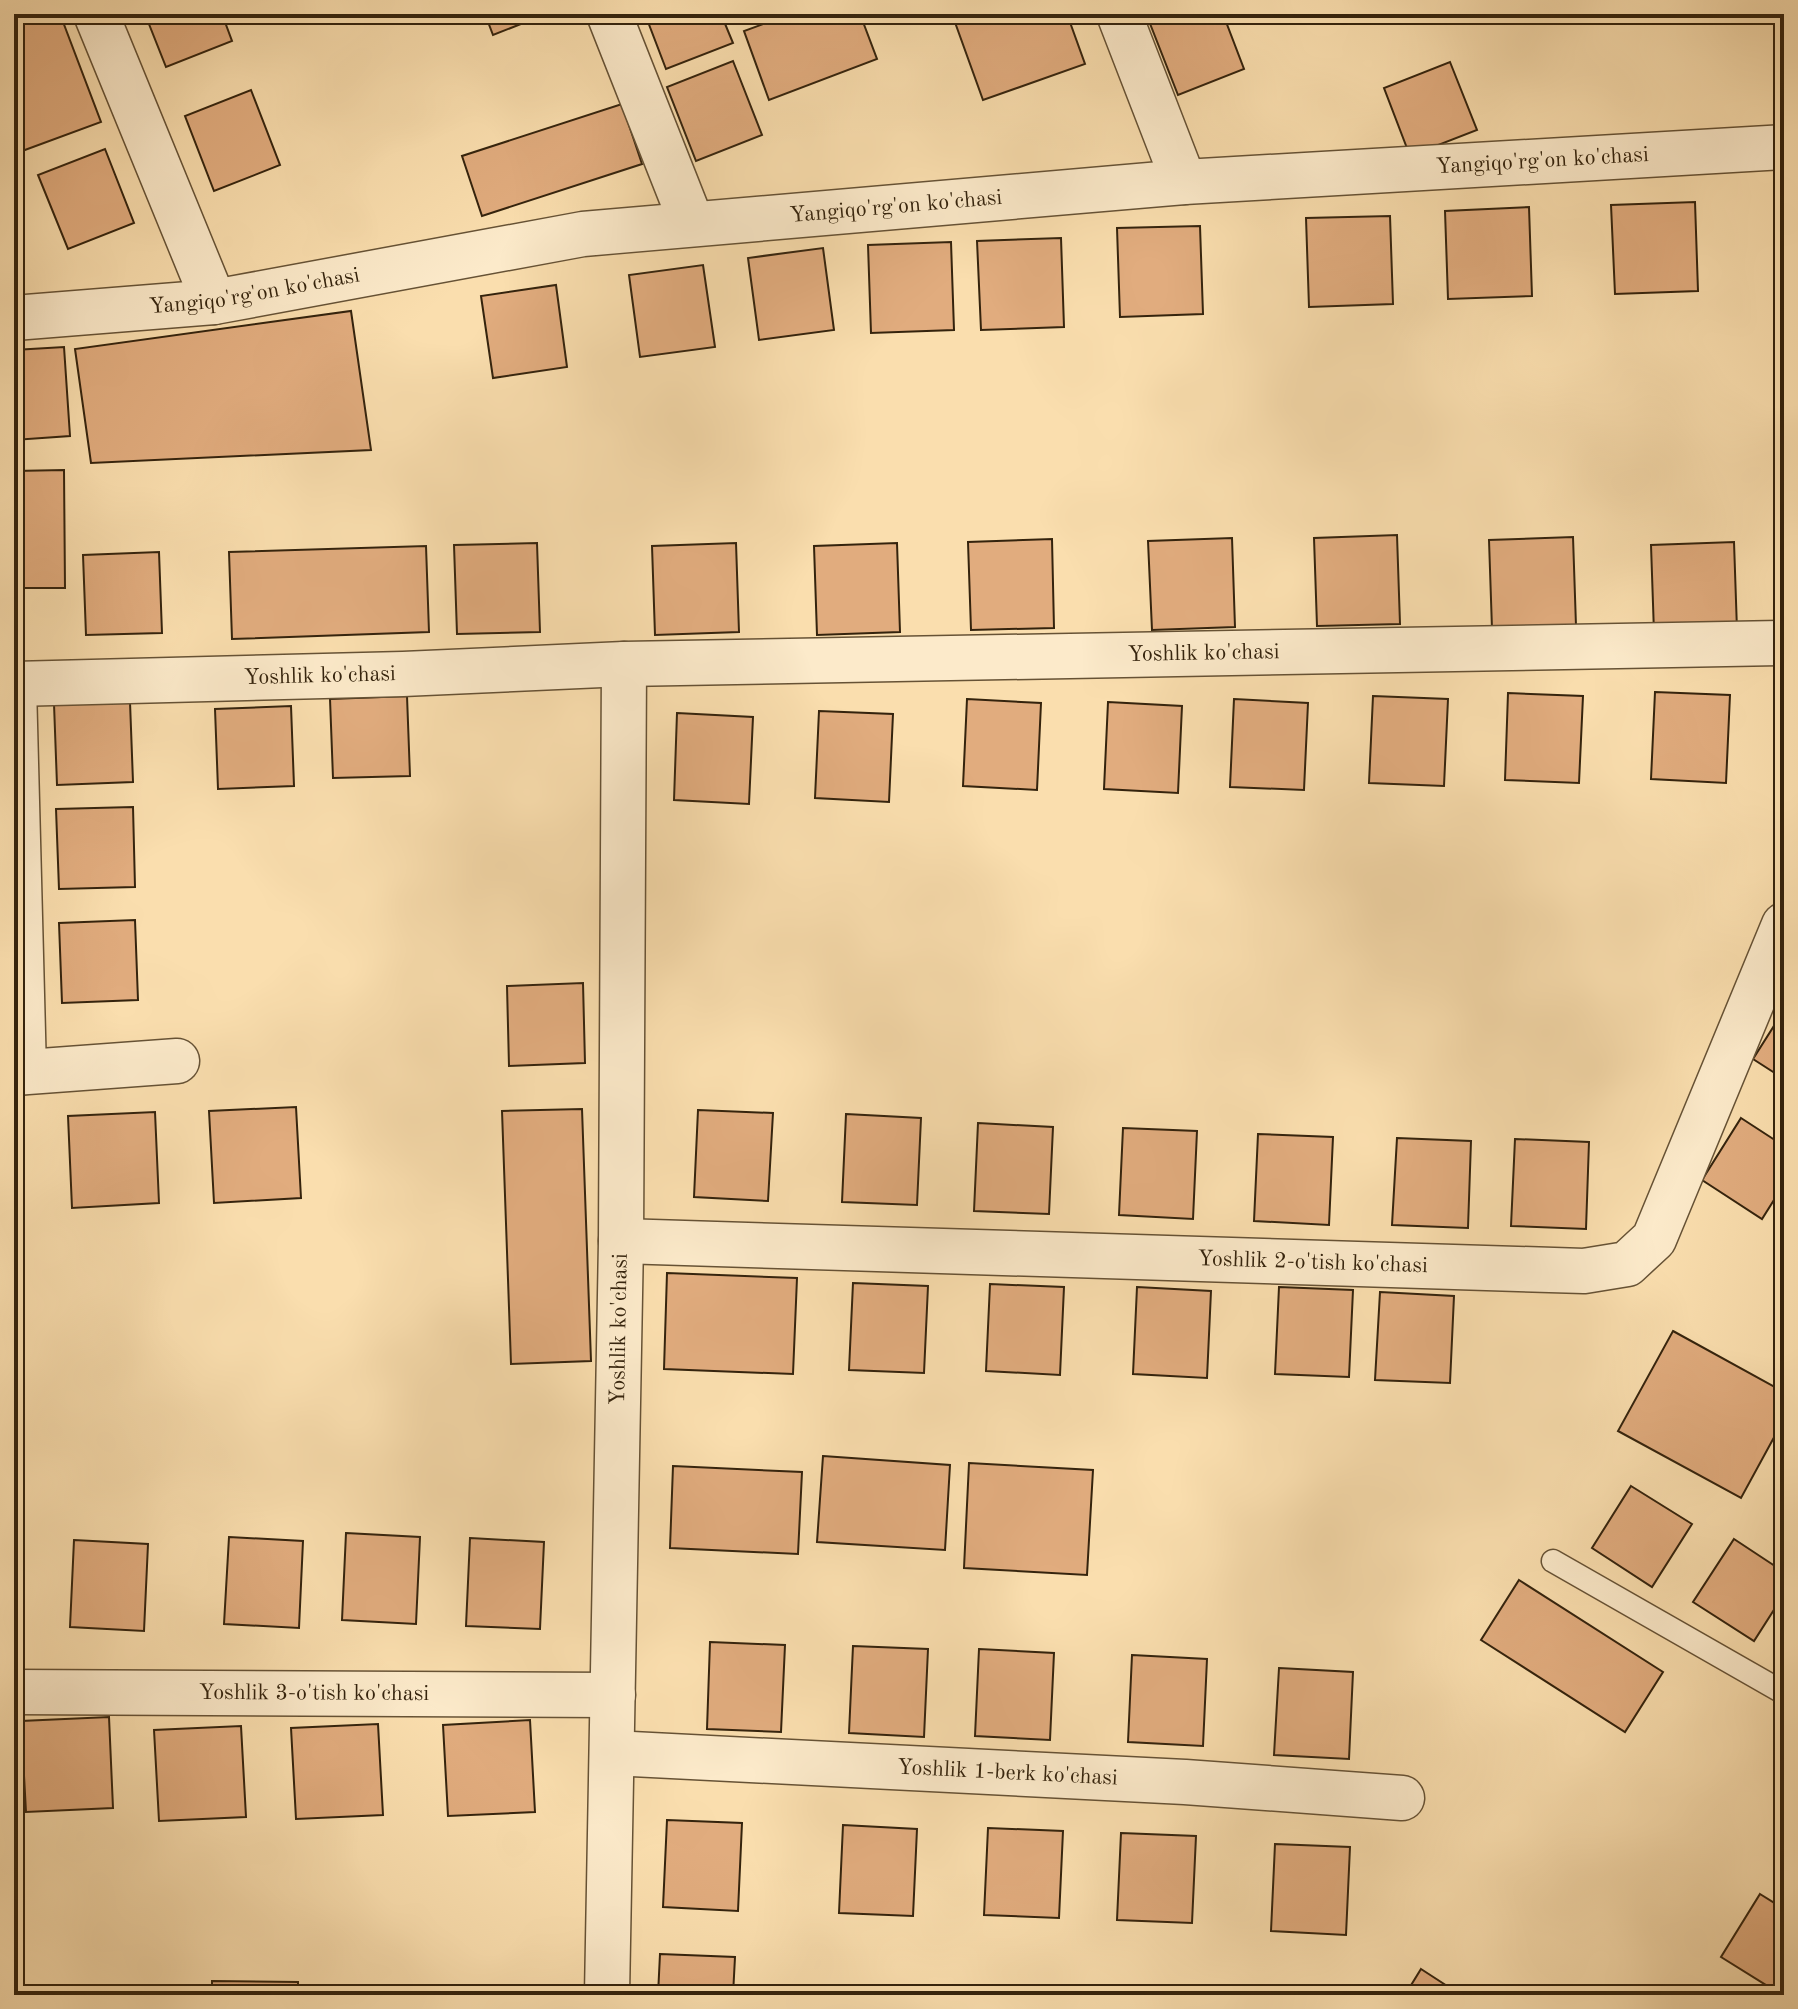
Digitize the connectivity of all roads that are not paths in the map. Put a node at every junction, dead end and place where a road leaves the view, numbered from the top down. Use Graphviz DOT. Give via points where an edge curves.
graph roads {
  1 [pos="96,14"];
  2 [pos="609,14"];
  3 [pos="1119,14"];
  4 [pos="1784,147"];
  5 [pos="1184,182"];
  6 [pos="692,224"];
  7 [pos="214,302"];
  8 [pos="14,318"];
  9 [pos="1784,643"];
  10 [pos="624,664"];
  11 [pos="14,685"];
  12 [pos="1784,925"];
  13 [pos="177,1061"];
  14 [pos="19,1072"];
  15 [pos="621,1241"];
  16 [pos="1553,1561"];
  17 [pos="14,1692"];
  18 [pos="1784,1693"];
  19 [pos="613,1695"];
  20 [pos="612,1753"];
  21 [pos="1402,1798"];
  22 [pos="607,1995"];
  1 -- 7 [label="street"];
  2 -- 6 [label="street"];
  3 -- 5 [label="street"];
  4 -- 5 [label="street, Yangiqo'rg'on ko'chasi"];
  5 -- 6 [label="street, Yangiqo'rg'on ko'chasi"];
  6 -- 7 [label="street, Yangiqo'rg'on ko'chasi" via="583,234"];
  7 -- 8 [label="street, Yangiqo'rg'on ko'chasi"];
  9 -- 10 [label="street, Yoshlik ko'chasi"];
  10 -- 11 [label="street, Yoshlik ko'chasi"];
  10 -- 15 [label="street, Yoshlik ko'chasi"];
  11 -- 14 [label="street, Yoshlik ko'chasi"];
  12 -- 15 [label="street, Yoshlik 2-o'tish ko'chasi" via="1654,1239 1627,1264 1584,1271"];
  13 -- 14 [label="street"];
  15 -- 19 [label="street, Yoshlik ko'chasi"];
  16 -- 18 [label="lane"];
  17 -- 19 [label="street, Yoshlik 3-o'tish ko'chasi"];
  19 -- 20 [label="street, Yoshlik ko'chasi"];
  20 -- 21 [label="street, Yoshlik 1-berk ko'chasi"];
  20 -- 22 [label="street, Yoshlik ko'chasi"];
}
